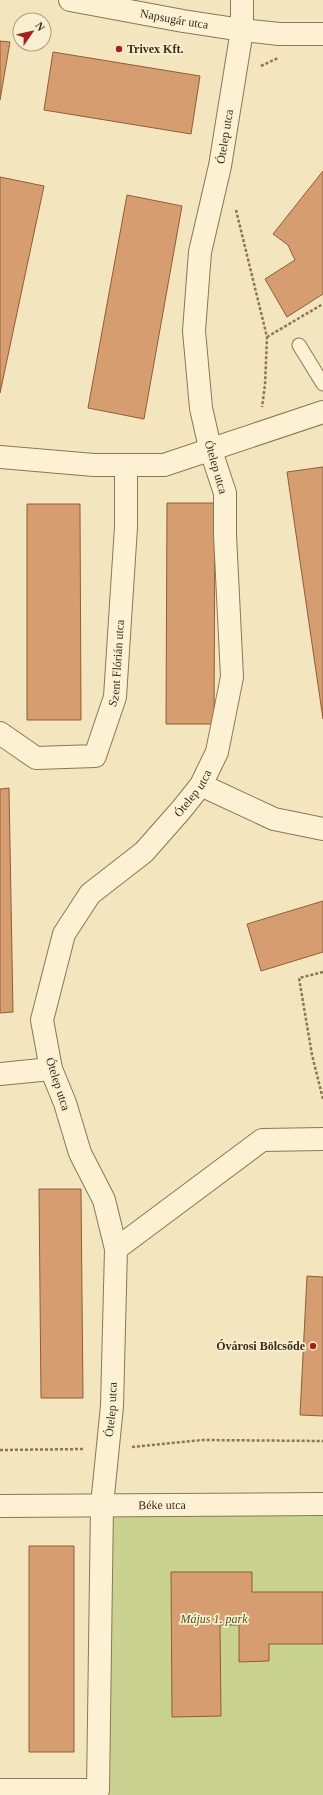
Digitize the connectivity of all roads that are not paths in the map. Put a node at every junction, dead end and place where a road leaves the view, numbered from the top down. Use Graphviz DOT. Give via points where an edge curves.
graph roads {
  1 [pos="70,0"];
  2 [pos="242,0"];
  3 [pos="107,3"];
  4 [pos="242,30"];
  5 [pos="323,34"];
  6 [pos="299,345"];
  7 [pos="323,384"];
  8 [pos="323,412"];
  9 [pos="210,448"];
  10 [pos="0,457"];
  11 [pos="126,465"];
  12 [pos="0,734"];
  13 [pos="201,785"];
  14 [pos="323,829"];
  15 [pos="51,1069"];
  16 [pos="0,1074"];
  17 [pos="323,1139"];
  18 [pos="116,1249"];
  19 [pos="323,1504"];
  20 [pos="102,1505"];
  21 [pos="0,1506"];
  22 [pos="0,1790"];
  1 -- 3 [label="street, Napsugár utca"];
  2 -- 4 [label="street, Ótelep utca"];
  3 -- 4 [label="street, Napsugár utca" via="183,21"];
  4 -- 5 [label="street, Napsugár utca" via="279,34"];
  4 -- 9 [label="street, Ótelep utca" via="220,166 200,252 198,276 194,331 201,408"];
  6 -- 7 [label="lane"];
  8 -- 9 [label="street"];
  9 -- 11 [label="street" via="164,465"];
  9 -- 13 [label="street, Ótelep utca" via="225,493 232,676 217,752"];
  10 -- 11 [label="street" via="94,465"];
  11 -- 12 [label="street, Szent Flórián utca" via="126,527 115,697 95,756 36,758"];
  13 -- 14 [label="street" via="274,819"];
  13 -- 15 [label="street, Ótelep utca" via="144,852 90,894 64,934 42,1020"];
  15 -- 16 [label="street"];
  15 -- 18 [label="street, Ótelep utca" via="65,1103 80,1153 104,1200"];
  17 -- 18 [label="street" via="262,1140"];
  18 -- 20 [label="street, Ótelep utca" via="112,1406"];
  19 -- 20 [label="street, Béke utca"];
  20 -- 21 [label="street, Béke utca"];
  20 -- 22 [label="street, Ótelep utca" via="98,1790"];
}
